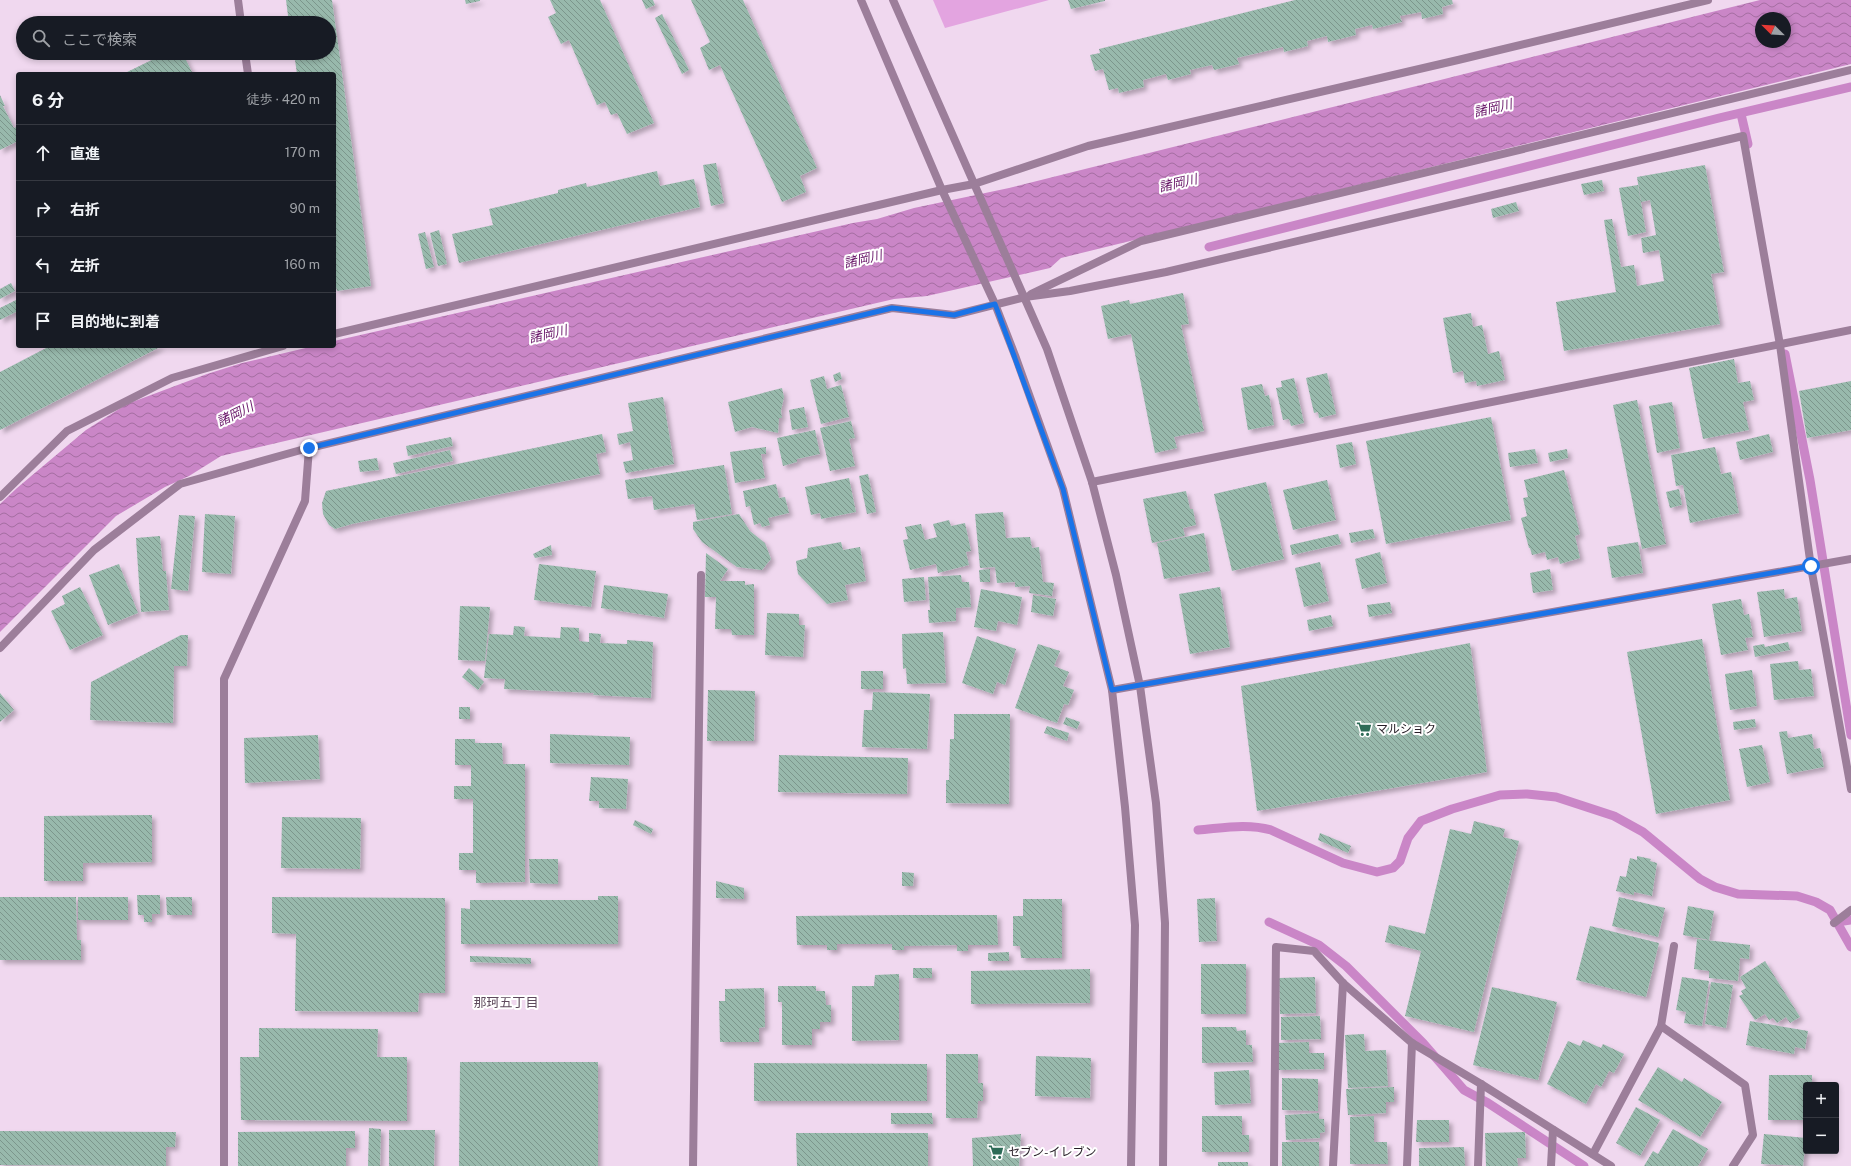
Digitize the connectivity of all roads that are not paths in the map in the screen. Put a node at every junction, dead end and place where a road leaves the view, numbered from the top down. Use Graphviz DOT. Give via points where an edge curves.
graph roads {
  1 [pos="238,0"];
  2 [pos="861,0"];
  3 [pos="893,0"];
  4 [pos="1708,0"];
  5 [pos="240,16"];
  6 [pos="246,60"];
  7 [pos="1851,70"];
  8 [pos="248,72"];
  9 [pos="974,184"];
  10 [pos="942,190"];
  11 [pos="1025,296"];
  12 [pos="995,304"];
  13 [pos="1851,330"];
  14 [pos="336,334"];
  15 [pos="1780,345"];
  16 [pos="277,348"];
  17 [pos="309,448"];
  18 [pos="1092,482"];
  19 [pos="0,497"];
  20 [pos="1851,559"];
  21 [pos="1811,566"];
  22 [pos="701,575"];
  23 [pos="0,648"];
  24 [pos="1140,686"];
  25 [pos="1112,690"];
  26 [pos="1851,790"];
  27 [pos="1851,910"];
  28 [pos="1834,923"];
  29 [pos="1674,946"];
  30 [pos="1343,983"];
  31 [pos="1661,1026"];
  32 [pos="1412,1043"];
  33 [pos="1482,1084"];
  34 [pos="1553,1130"];
  35 [pos="1593,1154"];
  36 [pos="224,1166"];
  37 [pos="693,1166"];
  38 [pos="1131,1166"];
  39 [pos="1163,1166"];
  40 [pos="1274,1166"];
  41 [pos="1333,1166"];
  42 [pos="1407,1166"];
  43 [pos="1478,1166"];
  44 [pos="1551,1166"];
  45 [pos="1611,1166"];
  46 [pos="1733,1166"];
  1 -- 5 [label="street"];
  2 -- 10 [label="street"];
  3 -- 9 [label="street"];
  4 -- 9 [label="street" via="1088,146"];
  6 -- 8 [label="street"];
  7 -- 11 [label="street" via="1141,241"];
  9 -- 10 [label="street"];
  9 -- 11 [label="street"];
  10 -- 12 [label="street"];
  10 -- 14 [label="street"];
  11 -- 12 [label="street"];
  11 -- 15 [label="street" via="1070,291 1166,272 1743,136"];
  11 -- 18 [label="street" via="1048,349"];
  12 -- 17 [label="street" via="954,315 892,308"];
  12 -- 25 [label="street" via="1063,489"];
  13 -- 15 [label="street"];
  15 -- 18 [label="street"];
  15 -- 21 [label="street"];
  16 -- 19 [label="street" via="172,378 67,431"];
  17 -- 23 [label="street" via="180,484 94,550"];
  17 -- 36 [label="street" via="305,501 224,679"];
  18 -- 24 [label="street" via="1116,575"];
  20 -- 21 [label="street"];
  21 -- 24 [label="street"];
  21 -- 26 [label="street"];
  22 -- 37 [label="street"];
  24 -- 25 [label="street"];
  24 -- 39 [label="street" via="1156,803 1165,922"];
  25 -- 38 [label="street" via="1135,925"];
  27 -- 28 [label="street"];
  29 -- 31 [label="street"];
  30 -- 32 [label="street"];
  30 -- 40 [label="street" via="1314,951 1276,947"];
  30 -- 41 [label="street"];
  31 -- 35 [label="street"];
  31 -- 46 [label="street" via="1744,1086 1753,1135"];
  32 -- 33 [label="street"];
  32 -- 42 [label="street"];
  33 -- 34 [label="street"];
  33 -- 43 [label="street"];
  34 -- 35 [label="street"];
  34 -- 44 [label="street"];
  35 -- 45 [label="street"];
}
